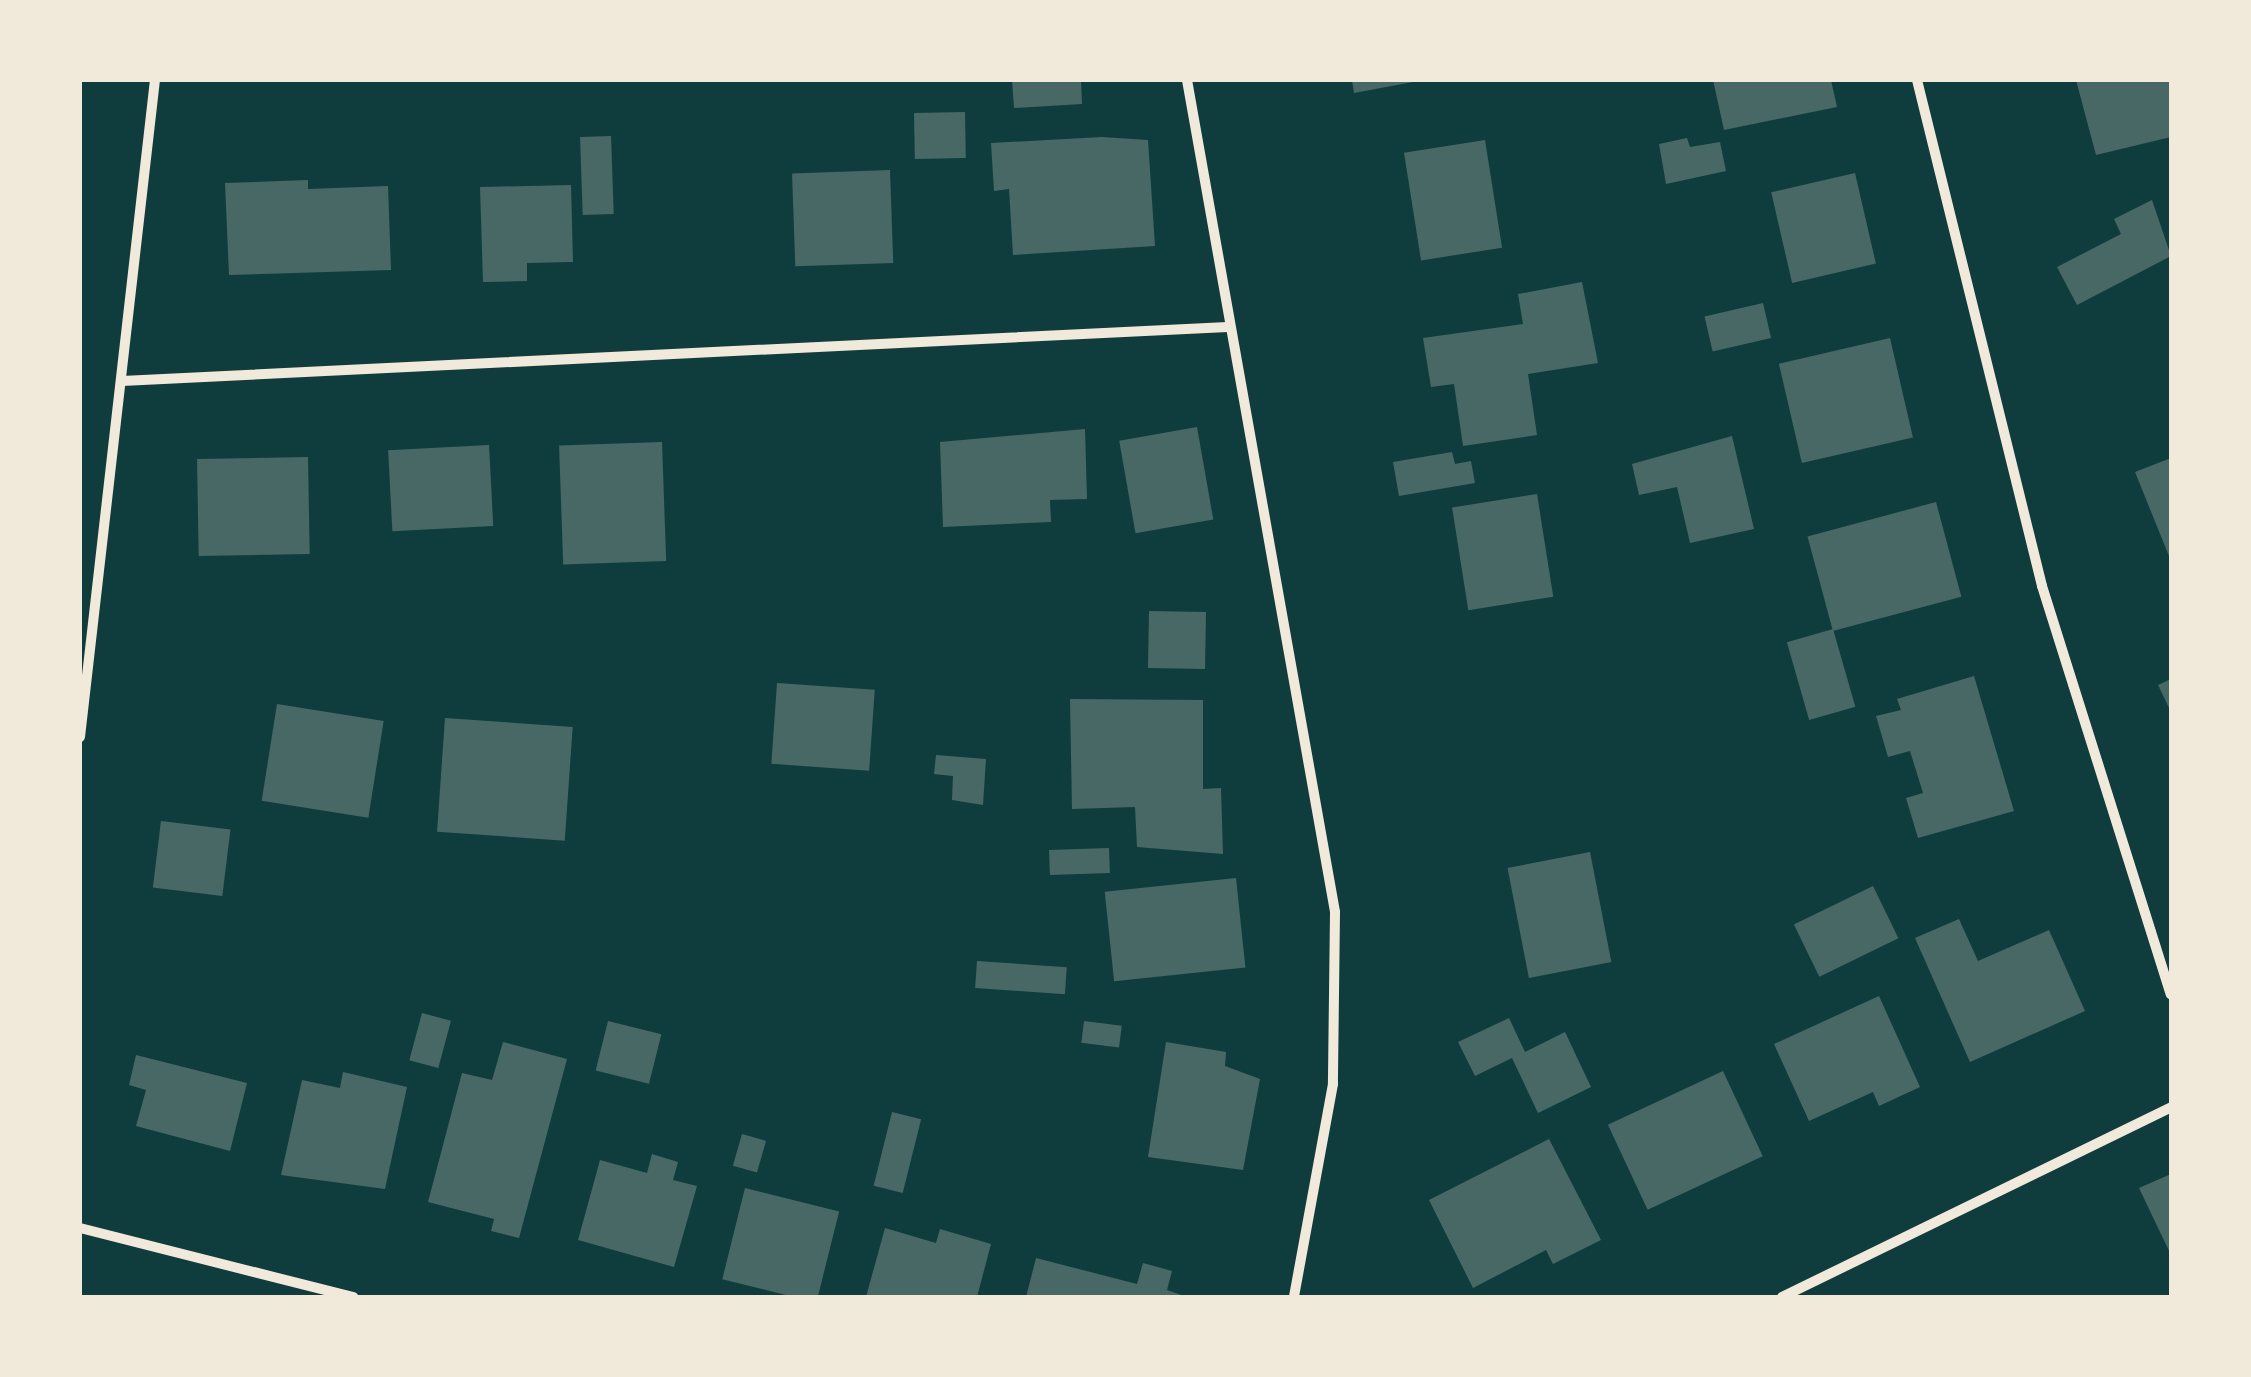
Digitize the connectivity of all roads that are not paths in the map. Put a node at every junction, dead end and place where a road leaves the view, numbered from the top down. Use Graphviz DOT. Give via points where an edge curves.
graph roads {
  1 [pos="155,80"];
  2 [pos="1187,80"];
  3 [pos="1917,80"];
  4 [pos="1228,327"];
  5 [pos="122,381"];
  6 [pos="80,737"];
  7 [pos="2171,994"];
  8 [pos="2171,1107"];
  9 [pos="80,1228"];
  10 [pos="353,1297"];
  11 [pos="1294,1297"];
  12 [pos="1782,1297"];
  1 -- 5 [label="street"];
  2 -- 4 [label="street"];
  3 -- 7 [label="street" via="2042,586"];
  4 -- 5 [label="street"];
  4 -- 11 [label="street" via="1334,912 1333,1084"];
  5 -- 6 [label="street"];
  8 -- 12 [label="street"];
  9 -- 10 [label="street"];
}
